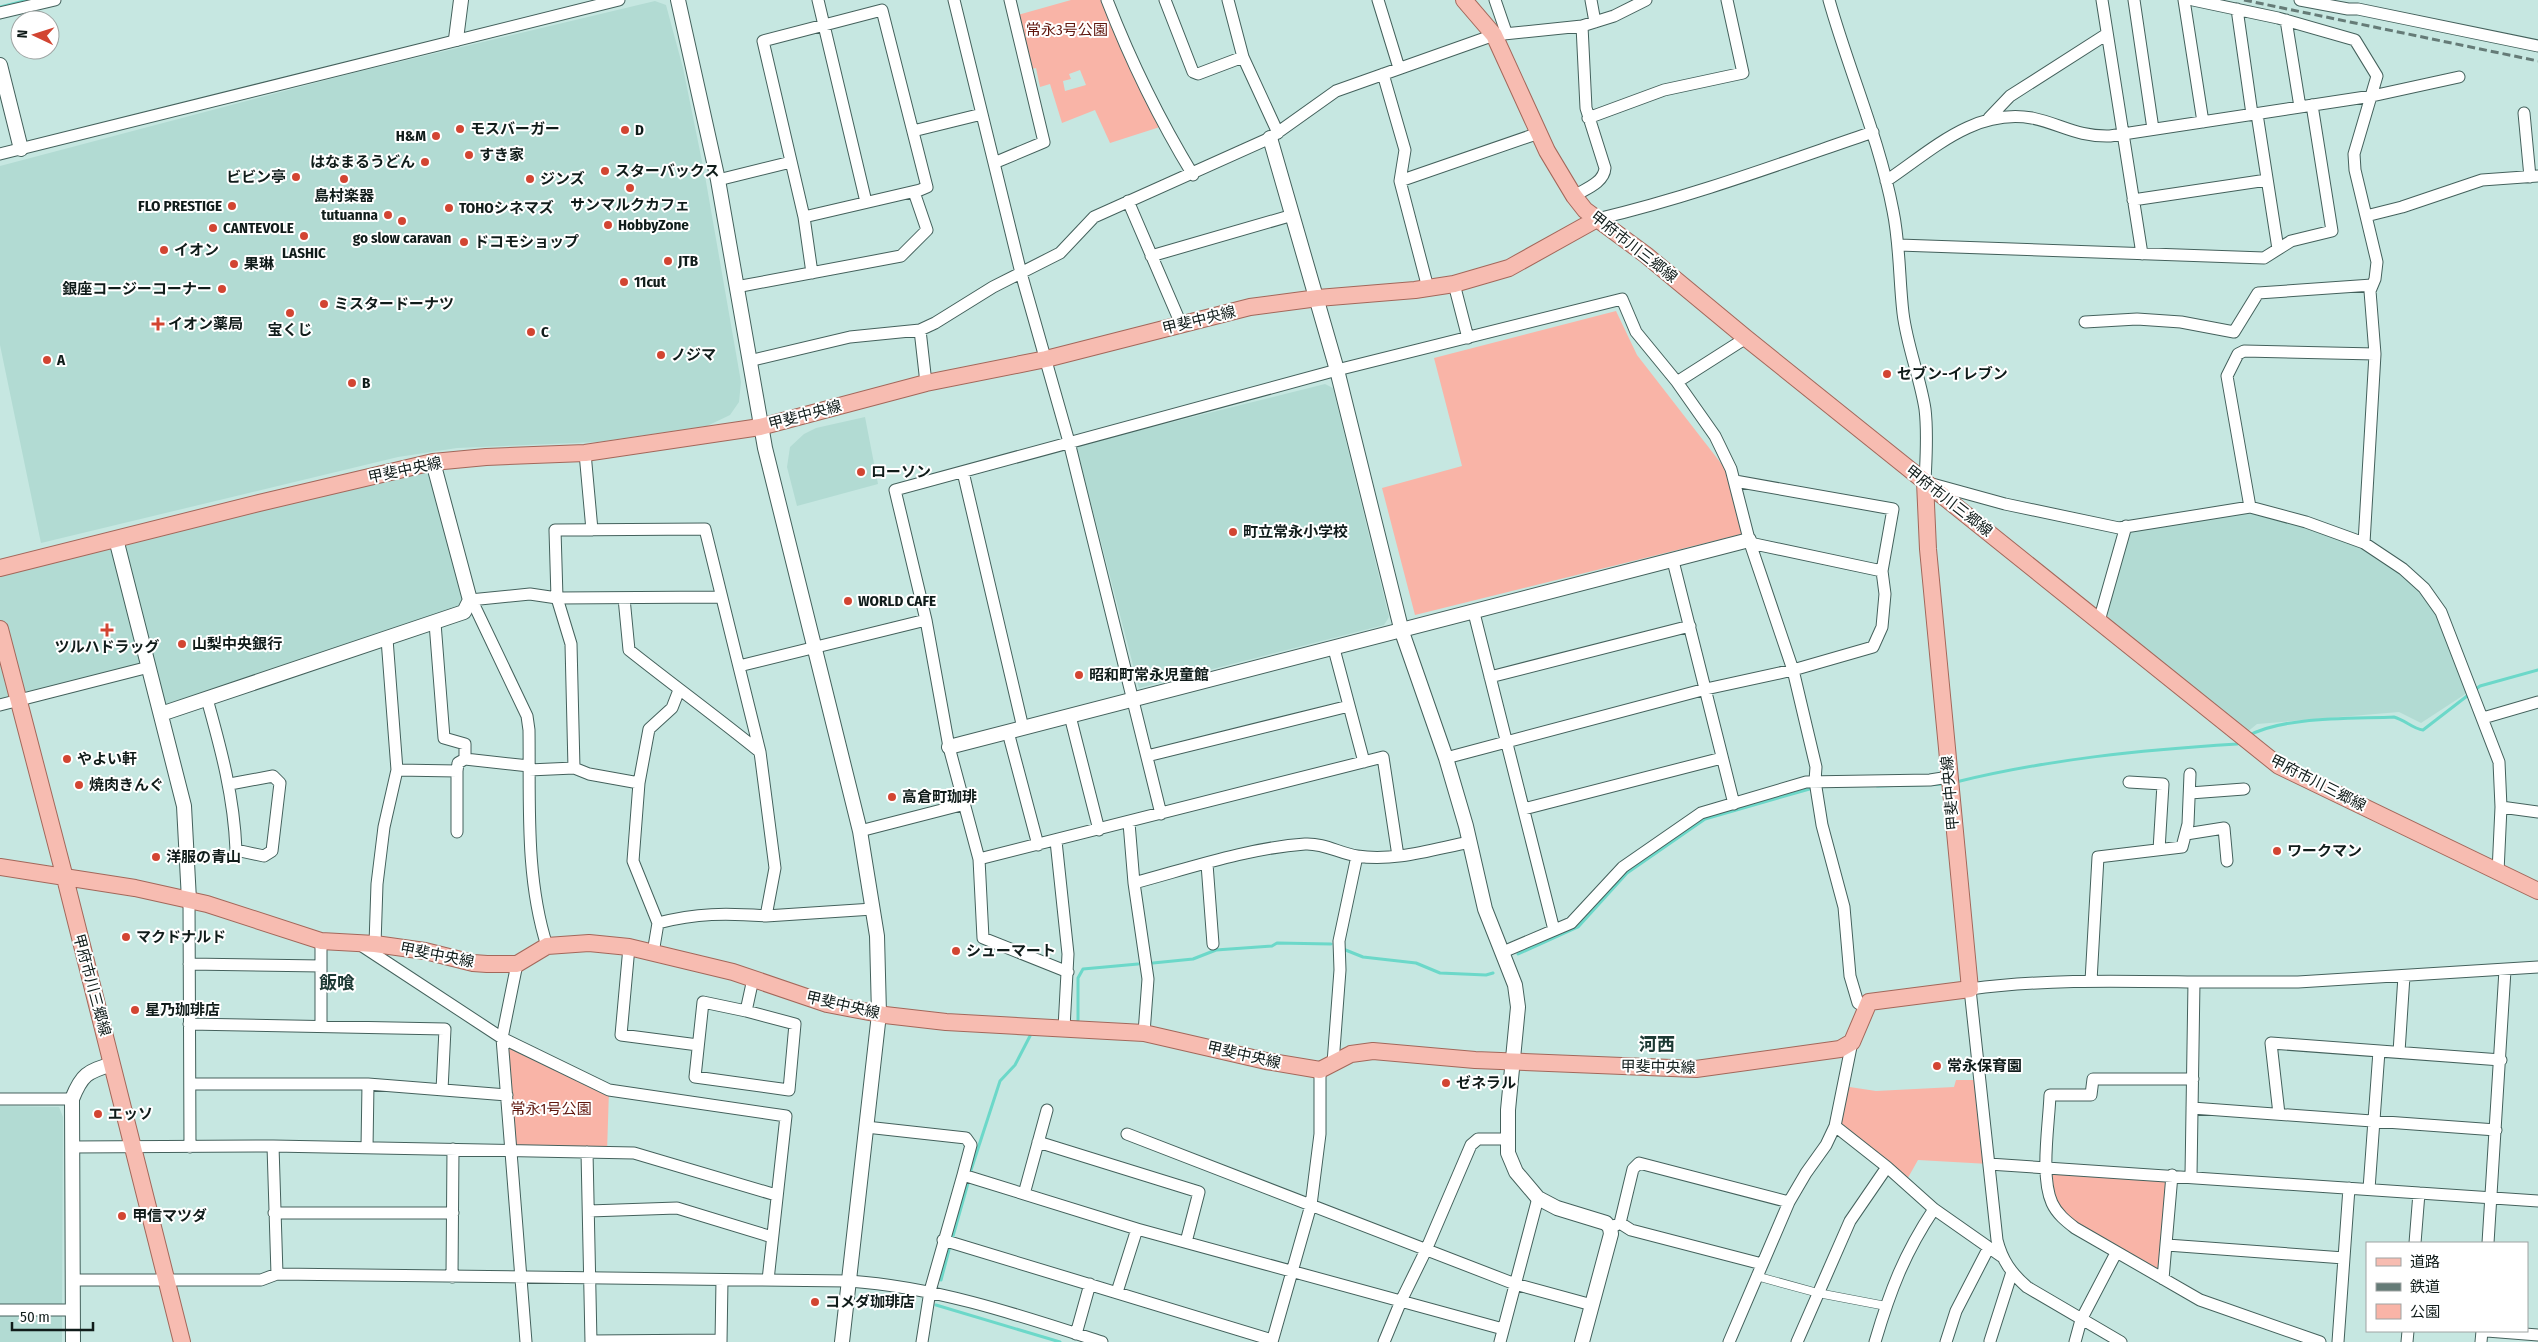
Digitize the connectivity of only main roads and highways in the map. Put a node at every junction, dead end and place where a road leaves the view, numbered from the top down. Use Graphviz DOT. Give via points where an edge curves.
graph roads {
  1 [pos="1464,0"];
  2 [pos="1597,219"];
  3 [pos="1925,482"];
  4 [pos="0,568"];
  5 [pos="0,629"];
  6 [pos="0,867"];
  7 [pos="65,878"];
  8 [pos="2538,891"];
  9 [pos="182,1342"];
  1 -- 2 [label="main road, 甲府市川三郷線" via="1500,34 1539,133 1574,196"];
  2 -- 3 [label="main road, 甲府市川三郷線" via="1646,255"];
  2 -- 4 [label="main road, 甲斐中央線" via="1509,268 1454,284 1250,307 1046,359 926,383 760,428 585,454 433,462"];
  3 -- 7 [label="main road, 甲斐中央線" via="1928,548 1970,989 1869,1002 1852,1042 1840,1049 1696,1069 1512,1062 1374,1051 1351,1054 1326,1066 1266,1061 1144,1034 946,1022 879,1014 827,1004 753,979 653,953 589,942 547,946 517,964 473,963 425,951 321,941 207,904 135,888"];
  3 -- 8 [label="main road, 甲府市川三郷線" via="2279,766"];
  5 -- 7 [label="main road, 甲府市川三郷線"];
  6 -- 7 [label="main road, 甲斐中央線"];
  7 -- 9 [label="main road, 甲府市川三郷線"];
}
